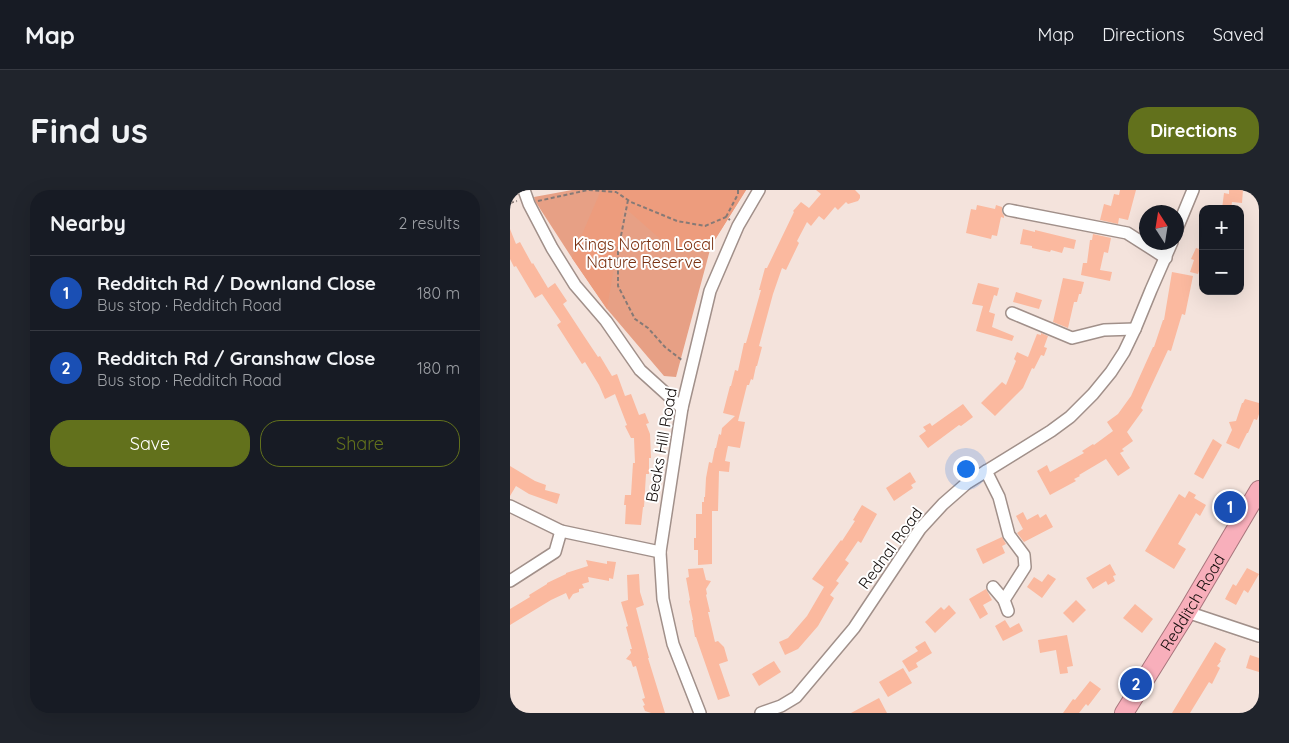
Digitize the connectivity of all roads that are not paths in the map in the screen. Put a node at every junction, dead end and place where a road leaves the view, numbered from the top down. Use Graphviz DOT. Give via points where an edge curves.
graph roads {
  1 [pos="524,190"];
  2 [pos="759,190"];
  3 [pos="1193,190"];
  4 [pos="1009,210"];
  5 [pos="1184,212"];
  6 [pos="1169,250"];
  7 [pos="1166,258"];
  8 [pos="1012,312"];
  9 [pos="1135,329"];
  10 [pos="682,408"];
  11 [pos="986,471"];
  12 [pos="1259,490"];
  13 [pos="510,506"];
  14 [pos="561,532"];
  15 [pos="660,552"];
  16 [pos="510,581"];
  17 [pos="993,587"];
  18 [pos="1004,600"];
  19 [pos="1008,611"];
  20 [pos="1187,612"];
  21 [pos="1259,636"];
  22 [pos="700,713"];
  23 [pos="761,713"];
  24 [pos="1124,713"];
  1 -- 10 [label="street" via="552,248 575,285 606,321 640,370"];
  2 -- 10 [label="street, Beaks Hill Road" via="738,226 710,291"];
  3 -- 5 [label="street"];
  4 -- 7 [label="street" via="1127,233"];
  6 -- 7 [label="street, Rednal Road"];
  7 -- 9 [label="street, Rednal Road"];
  8 -- 9 [label="street" via="1072,338 1104,330"];
  9 -- 11 [label="street, Rednal Road" via="1111,372 1070,417"];
  10 -- 15 [label="street, Beaks Hill Road"];
  11 -- 18 [label="street" via="999,497 1009,535 1024,555 1025,568"];
  11 -- 23 [label="street, Rednal Road" via="943,504 920,529 854,628 796,697"];
  12 -- 20 [label="highway, Redditch Road"];
  13 -- 14 [label="street"];
  14 -- 15 [label="street"];
  14 -- 16 [label="street" via="555,552"];
  15 -- 22 [label="street, Beaks Hill Road" via="663,599 673,644"];
  17 -- 18 [label="street"];
  18 -- 19 [label="street"];
  20 -- 21 [label="street"];
  20 -- 24 [label="highway, Redditch Road"];
}
